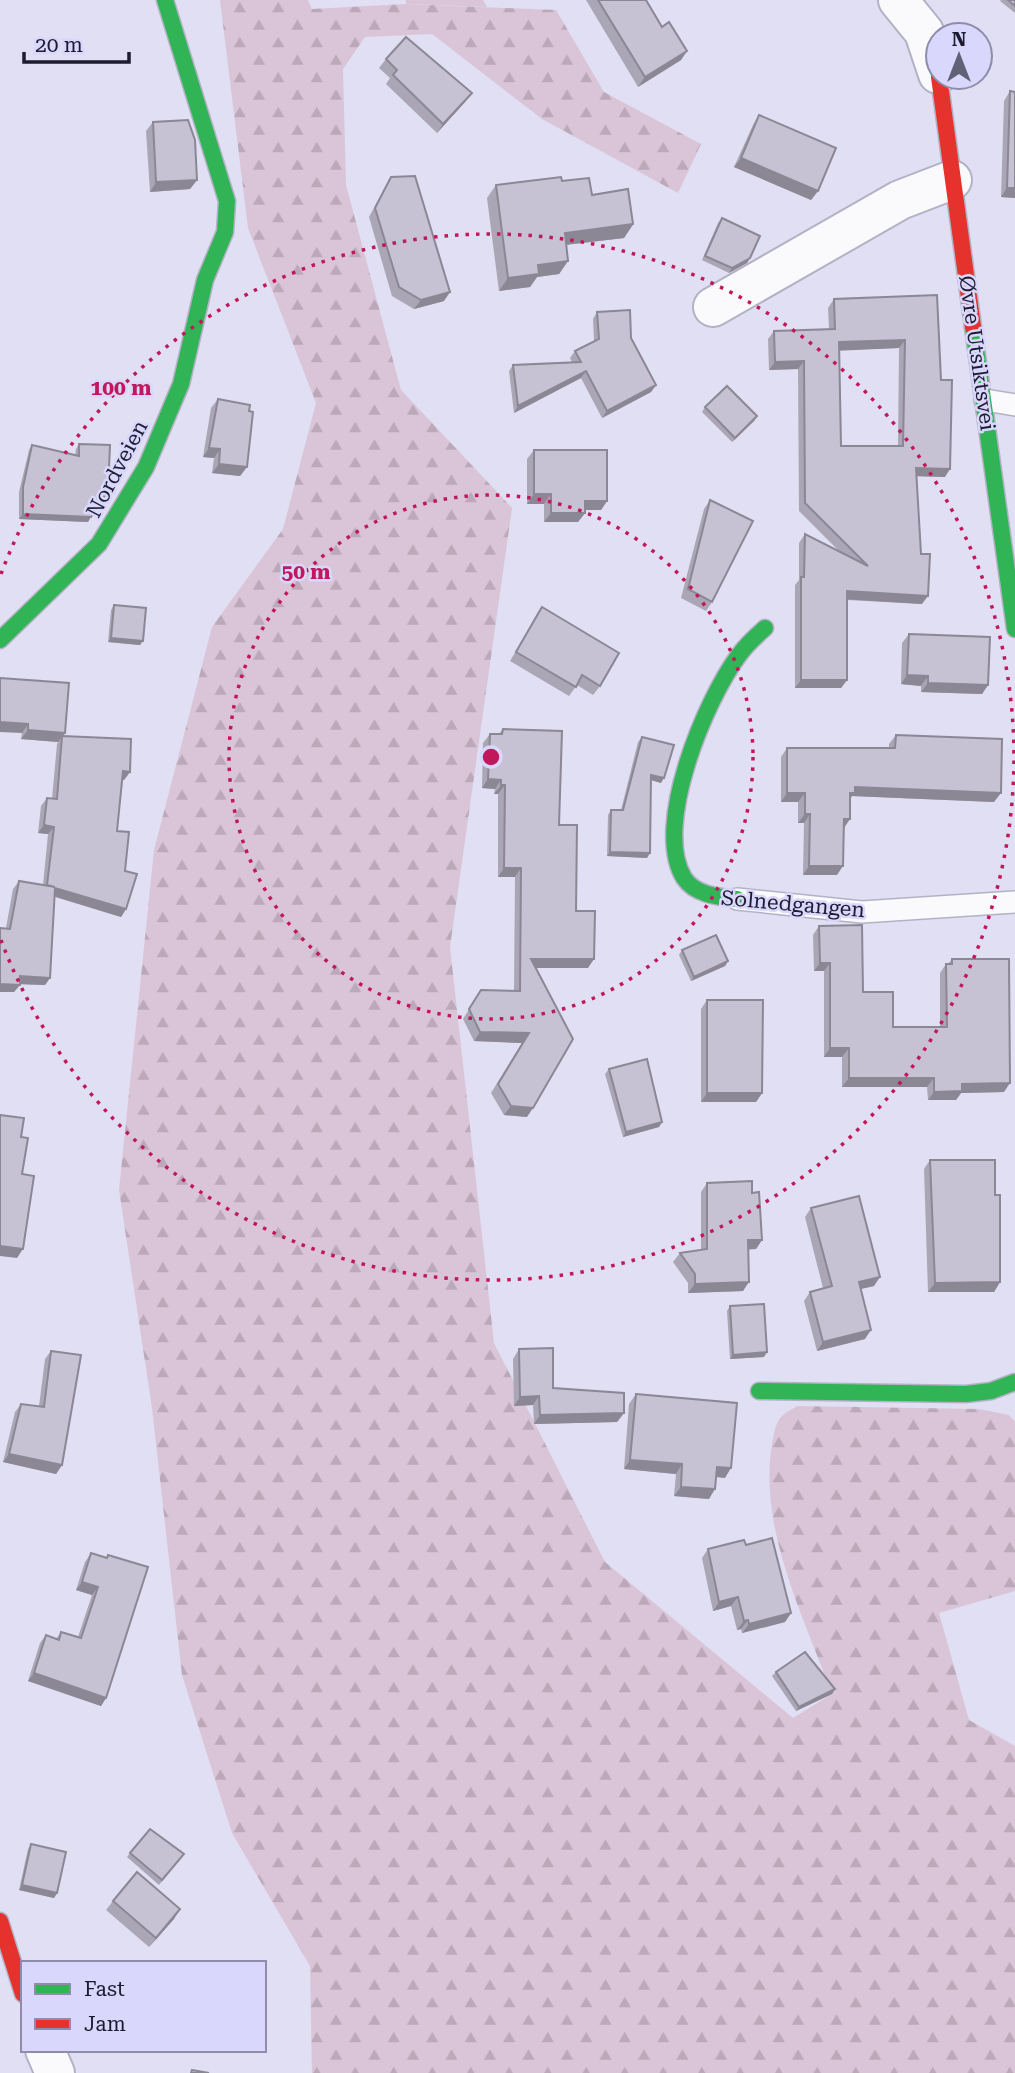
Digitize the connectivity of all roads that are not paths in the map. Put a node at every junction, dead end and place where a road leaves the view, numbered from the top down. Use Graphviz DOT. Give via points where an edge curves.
graph roads {
  1 [pos="165,0"];
  2 [pos="898,0"];
  3 [pos="924,32"];
  4 [pos="941,91"];
  5 [pos="952,180"];
  6 [pos="713,307"];
  7 [pos="985,400"];
  8 [pos="1015,405"];
  9 [pos="765,628"];
  10 [pos="1015,629"];
  11 [pos="0,640"];
  12 [pos="737,899"];
  13 [pos="1015,902"];
  14 [pos="1015,1382"];
  15 [pos="759,1391"];
  16 [pos="0,1921"];
  17 [pos="21,1988"];
  18 [pos="46,2052"];
  19 [pos="55,2073"];
  1 -- 11 [label="street, Nordveien" via="227,201 229,228 205,281 181,387 117,516 86,559 20,616"];
  2 -- 3 [label="street, Øvre Utsiktsvei"];
  4 -- 5 [label="street, Øvre Utsiktsvei"];
  5 -- 6 [label="street" via="900,200"];
  5 -- 7 [label="street, Øvre Utsiktsvei"];
  7 -- 8 [label="lane"];
  7 -- 10 [label="street, Øvre Utsiktsvei"];
  9 -- 12 [label="street, Solnedgangen" via="735,659 709,707 690,763 673,842 682,876 691,886 705,896"];
  12 -- 13 [label="lane, Solnedgangen" via="862,912"];
  14 -- 15 [label="street" via="966,1394"];
  16 -- 17 [label="street"];
  18 -- 19 [label="street"];
}
